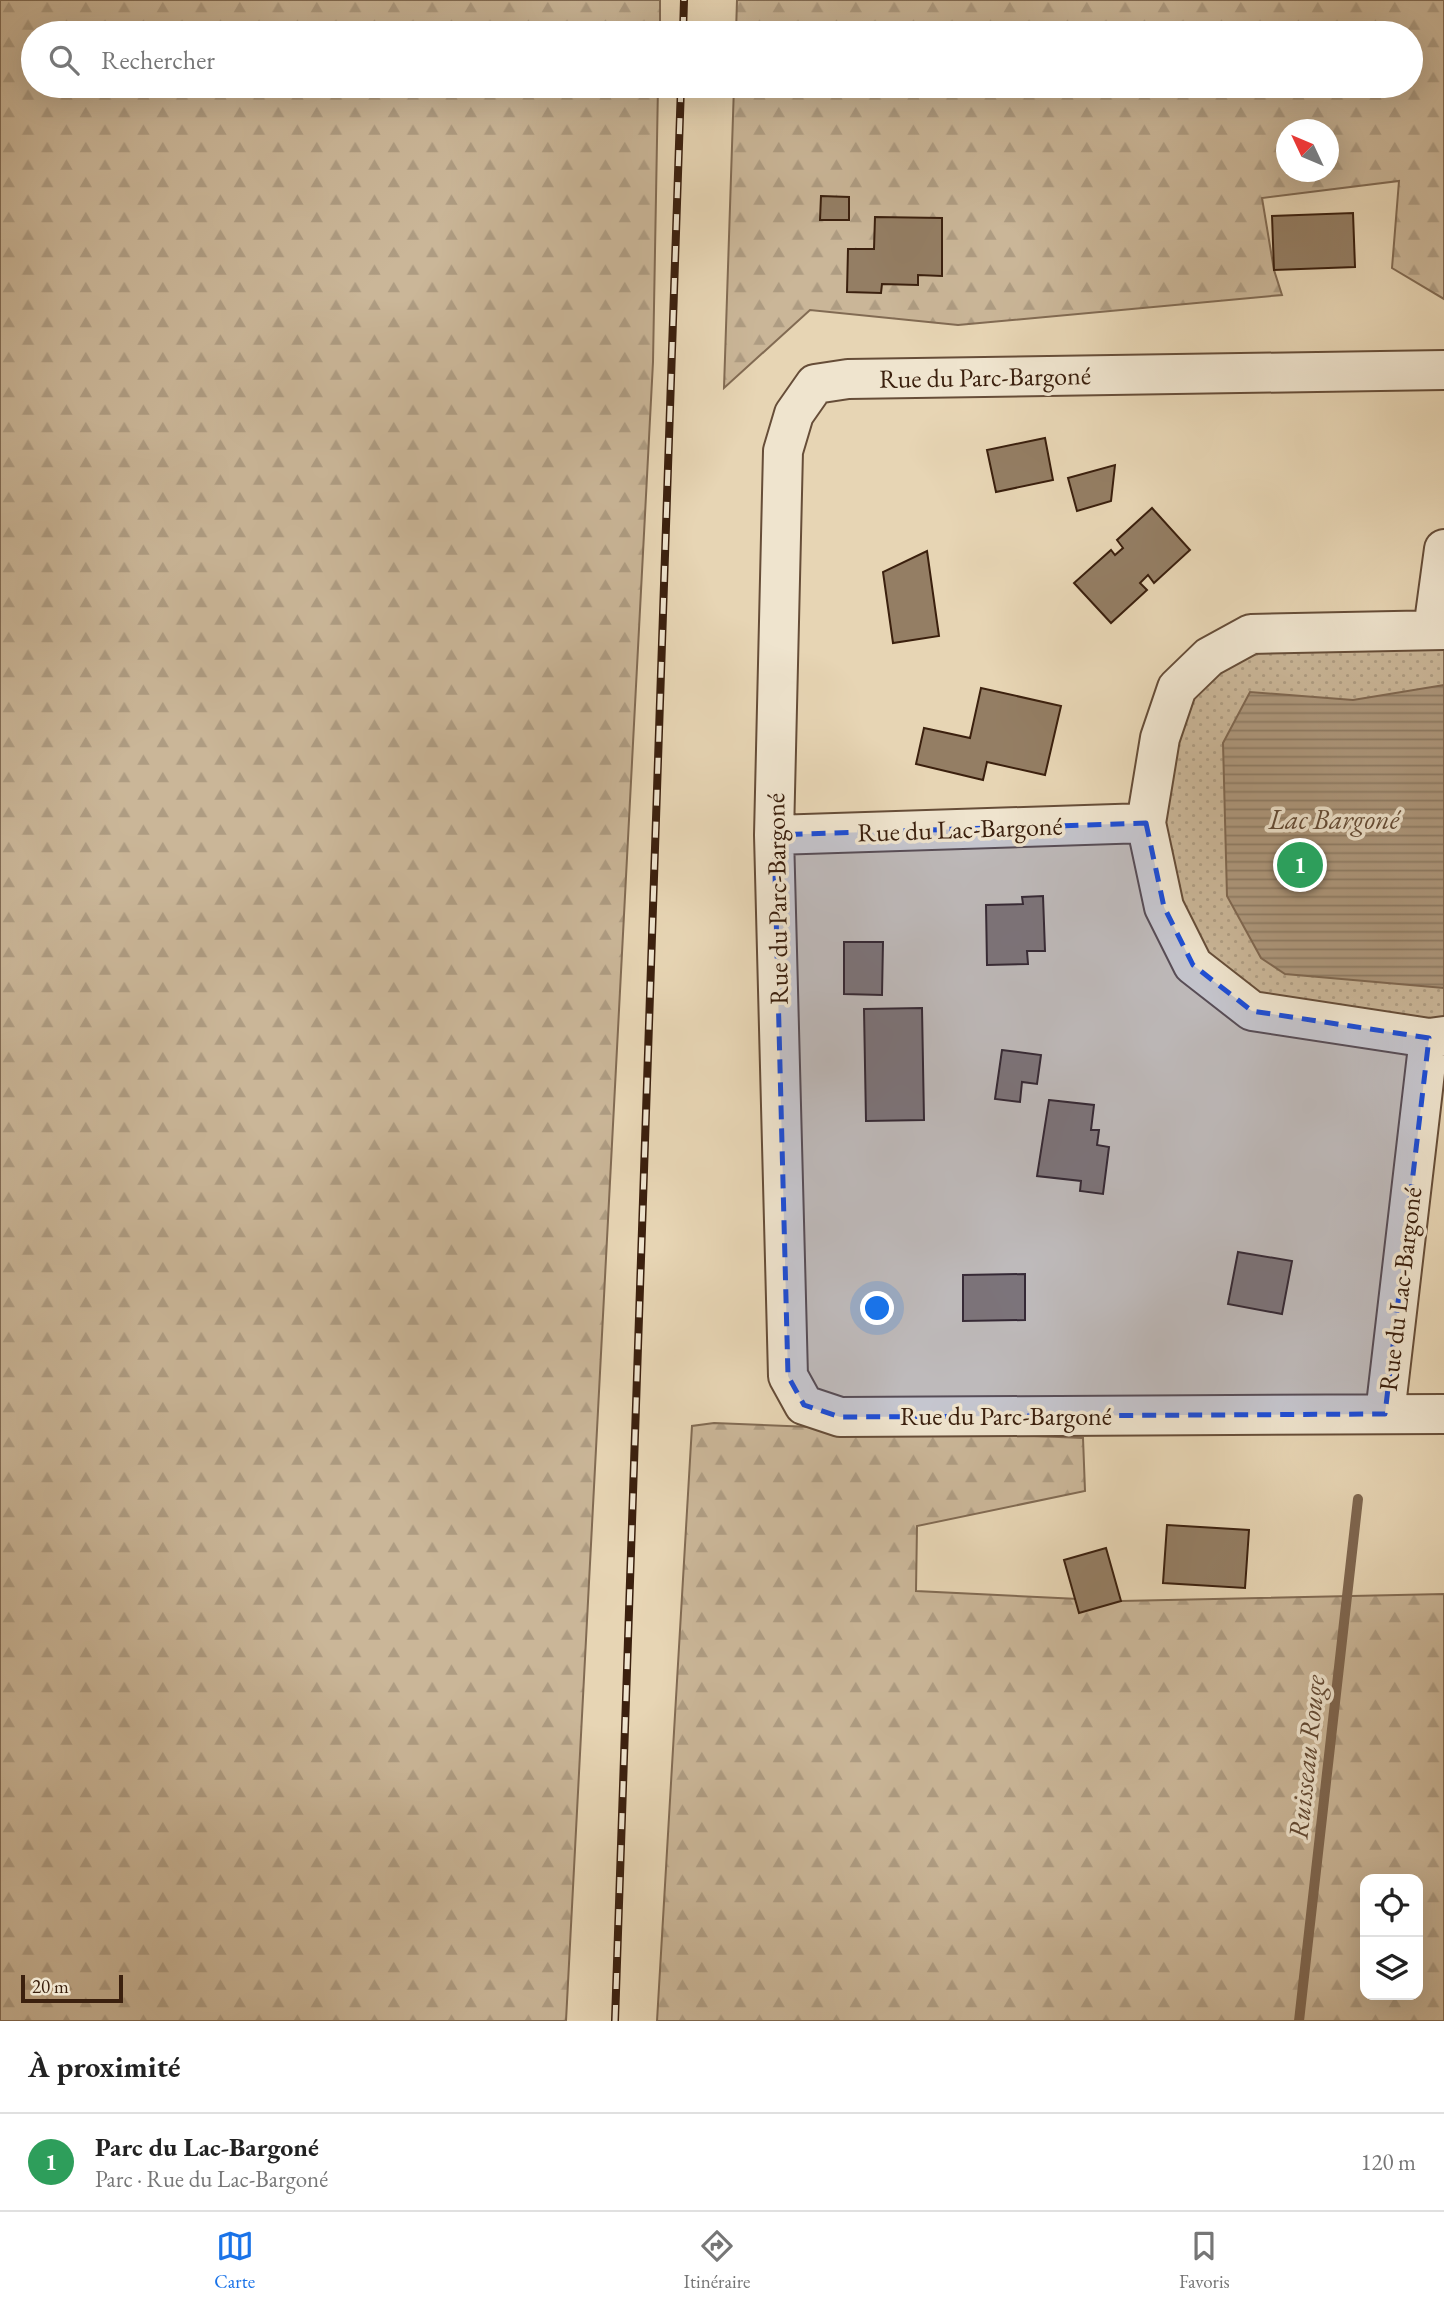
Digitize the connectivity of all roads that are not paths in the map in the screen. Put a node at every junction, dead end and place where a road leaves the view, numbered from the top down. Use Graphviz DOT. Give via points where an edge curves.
graph roads {
  1 [pos="1444,370"];
  2 [pos="1444,549"];
  3 [pos="1439,630"];
  4 [pos="1146,822"];
  5 [pos="774,835"];
  6 [pos="1436,1037"];
  7 [pos="1444,1414"];
  8 [pos="1385,1415"];
  1 -- 5 [label="street, Rue du Parc-Bargoné" via="848,379 815,384 794,414 783,451"];
  2 -- 3 [label="street, Rue du Lac-Bargoné"];
  3 -- 4 [label="street, Rue du Lac-Bargoné" via="1251,634 1209,656 1177,688 1160,738"];
  4 -- 5 [label="street, Rue du Lac-Bargoné"];
  4 -- 6 [label="street, Rue du Lac-Bargoné" via="1164,907 1194,965 1252,1011"];
  5 -- 8 [label="street, Rue du Parc-Bargoné" via="788,1376 804,1405 840,1417"];
  6 -- 8 [label="street, Rue du Lac-Bargoné"];
  7 -- 8 [label="street, Rue du Parc-Bargoné"];
}
